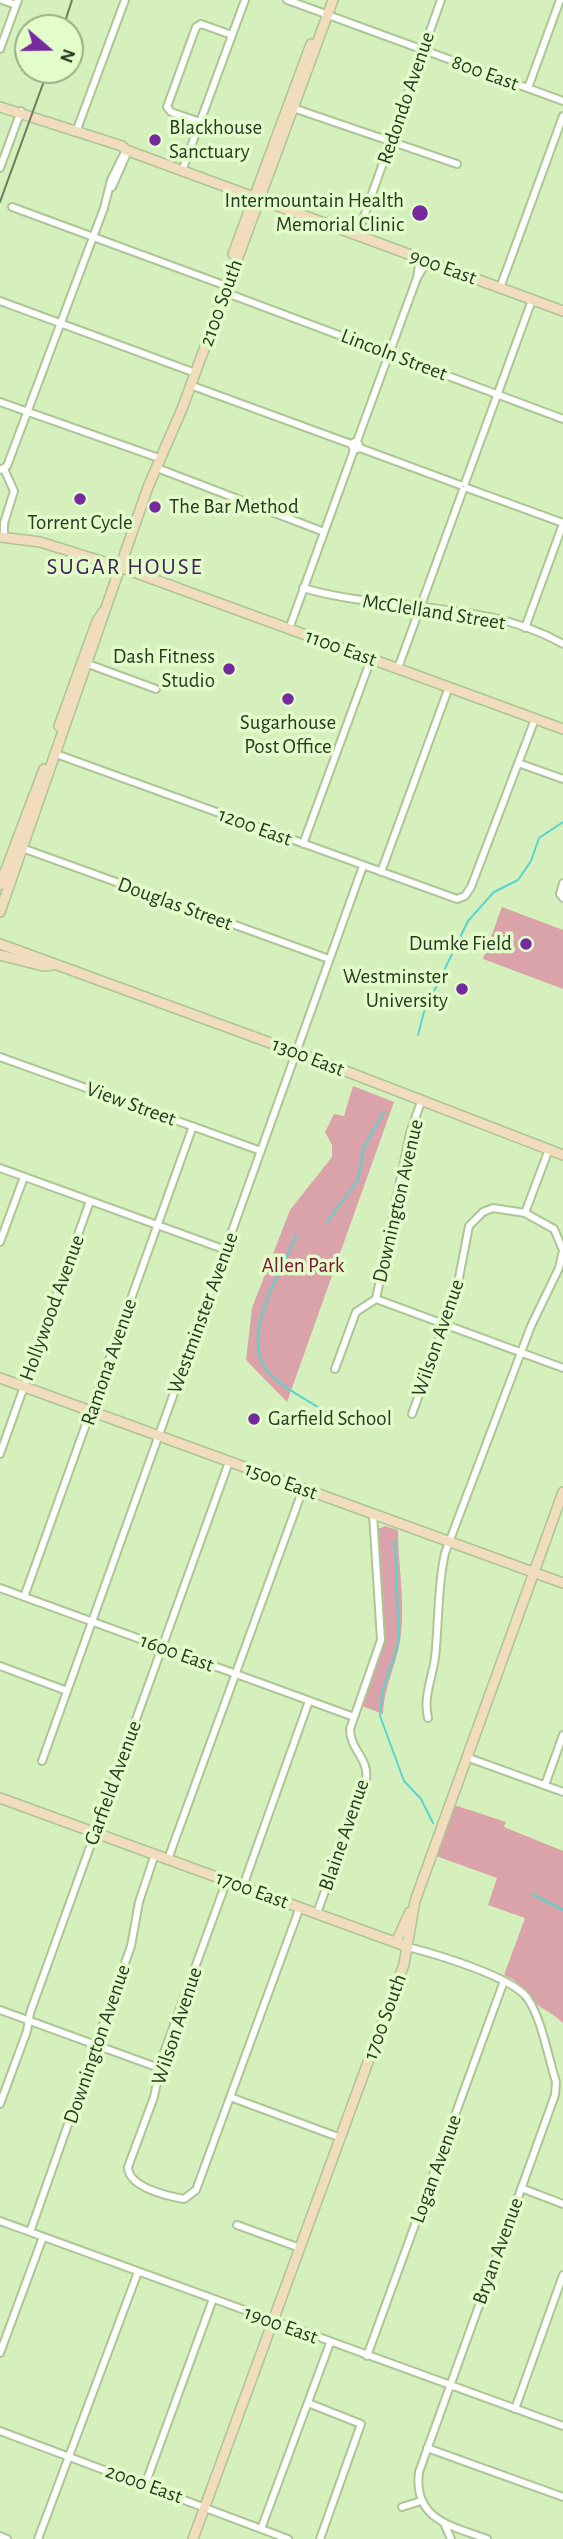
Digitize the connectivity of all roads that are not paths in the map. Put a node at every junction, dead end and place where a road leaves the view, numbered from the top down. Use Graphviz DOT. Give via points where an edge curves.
graph roads {
  1 [pos="2,0"];
  2 [pos="125,0"];
  3 [pos="245,0"];
  4 [pos="287,0"];
  5 [pos="328,0"];
  6 [pos="333,0"];
  7 [pos="441,0"];
  8 [pos="560,0"];
  9 [pos="17,3"];
  10 [pos="325,14"];
  11 [pos="232,35"];
  12 [pos="0,49"];
  13 [pos="424,51"];
  14 [pos="528,88"];
  15 [pos="0,101"];
  16 [pos="563,101"];
  17 [pos="289,106"];
  18 [pos="0,107"];
  19 [pos="21,111"];
  20 [pos="563,116"];
  21 [pos="200,122"];
  22 [pos="76,132"];
  23 [pos="391,143"];
  24 [pos="127,151"];
  25 [pos="457,164"];
  26 [pos="0,168"];
  27 [pos="182,171"];
  28 [pos="256,199"];
  29 [pos="12,207"];
  30 [pos="357,236"];
  31 [pos="93,237"];
  32 [pos="424,260"];
  33 [pos="500,288"];
  34 [pos="222,292"];
  35 [pos="532,300"];
  36 [pos="0,301"];
  37 [pos="563,311"];
  38 [pos="61,324"];
  39 [pos="196,354"];
  40 [pos="389,354"];
  41 [pos="190,371"];
  42 [pos="191,385"];
  43 [pos="498,395"];
  44 [pos="0,402"];
  45 [pos="29,412"];
  46 [pos="563,419"];
  47 [pos="355,446"];
  48 [pos="156,457"];
  49 [pos="2,469"];
  50 [pos="155,471"];
  51 [pos="464,486"];
  52 [pos="148,487"];
  53 [pos="563,524"];
  54 [pos="324,532"];
  55 [pos="2,537"];
  56 [pos="120,567"];
  57 [pos="303,588"];
  58 [pos="106,607"];
  59 [pos="420,607"];
  60 [pos="289,628"];
  61 [pos="525,628"];
  62 [pos="563,644"];
  63 [pos="371,659"];
  64 [pos="88,664"];
  65 [pos="398,668"];
  66 [pos="449,687"];
  67 [pos="156,689"];
  68 [pos="69,697"];
  69 [pos="535,719"];
  70 [pos="66,723"];
  71 [pos="563,729"];
  72 [pos="56,754"];
  73 [pos="518,763"];
  74 [pos="563,779"];
  75 [pos="33,794"];
  76 [pos="303,844"];
  77 [pos="22,848"];
  78 [pos="363,866"];
  79 [pos="381,872"];
  80 [pos="563,883"];
  81 [pos="0,885"];
  82 [pos="561,896"];
  83 [pos="0,912"];
  84 [pos="0,944"];
  85 [pos="0,955"];
  86 [pos="330,960"];
  87 [pos="52,965"];
  88 [pos="296,1052"];
  89 [pos="0,1057"];
  90 [pos="421,1102"];
  91 [pos="193,1126"];
  92 [pos="549,1149"];
  93 [pos="261,1151"];
  94 [pos="563,1155"];
  95 [pos="0,1168"];
  96 [pos="24,1177"];
  97 [pos="90,1200"];
  98 [pos="525,1213"];
  99 [pos="157,1225"];
  100 [pos="0,1242"];
  101 [pos="226,1250"];
  102 [pos="563,1250"];
  103 [pos="376,1299"];
  104 [pos="444,1325"];
  105 [pos="521,1353"];
  106 [pos="563,1368"];
  107 [pos="335,1369"];
  108 [pos="0,1378"];
  109 [pos="24,1387"];
  110 [pos="91,1411"];
  111 [pos="412,1414"];
  112 [pos="159,1436"];
  113 [pos="0,1454"];
  114 [pos="229,1462"];
  115 [pos="303,1489"];
  116 [pos="563,1492"];
  117 [pos="373,1514"];
  118 [pos="450,1543"];
  119 [pos="534,1572"];
  120 [pos="563,1583"];
  121 [pos="0,1588"];
  122 [pos="24,1597"];
  123 [pos="92,1622"];
  124 [pos="162,1647"];
  125 [pos="0,1667"];
  126 [pos="236,1674"];
  127 [pos="67,1691"];
  128 [pos="309,1701"];
  129 [pos="354,1717"];
  130 [pos="428,1718"];
  131 [pos="563,1735"];
  132 [pos="466,1757"];
  133 [pos="42,1761"];
  134 [pos="545,1785"];
  135 [pos="563,1792"];
  136 [pos="0,1798"];
  137 [pos="95,1833"];
  138 [pos="155,1854"];
  139 [pos="169,1859"];
  140 [pos="227,1881"];
  141 [pos="243,1886"];
  142 [pos="300,1907"];
  143 [pos="412,1908"];
  144 [pos="317,1913"];
  145 [pos="396,1942"];
  146 [pos="408,1947"];
  147 [pos="504,1981"];
  148 [pos="0,2010"];
  149 [pos="29,2021"];
  150 [pos="96,2046"];
  151 [pos="159,2068"];
  152 [pos="560,2084"];
  153 [pos="230,2097"];
  154 [pos="0,2104"];
  155 [pos="341,2138"];
  156 [pos="521,2188"];
  157 [pos="193,2194"];
  158 [pos="563,2204"];
  159 [pos="0,2221"];
  160 [pos="237,2225"];
  161 [pos="30,2232"];
  162 [pos="43,2237"];
  163 [pos="300,2248"];
  164 [pos="138,2272"];
  165 [pos="563,2275"];
  166 [pos="213,2299"];
  167 [pos="273,2321"];
  168 [pos="330,2343"];
  169 [pos="0,2353"];
  170 [pos="367,2356"];
  171 [pos="450,2386"];
  172 [pos="308,2403"];
  173 [pos="515,2409"];
  174 [pos="563,2426"];
  175 [pos="0,2431"];
  176 [pos="427,2448"];
  177 [pos="69,2457"];
  178 [pos="145,2484"];
  179 [pos="563,2497"];
  180 [pos="421,2501"];
  181 [pos="402,2507"];
  182 [pos="204,2508"];
  183 [pos="444,2524"];
  184 [pos="261,2529"];
  185 [pos="471,2533"];
  186 [pos="0,2536"];
  187 [pos="272,2536"];
  188 [pos="7,2539"];
  189 [pos="38,2539"];
  190 [pos="193,2539"];
  191 [pos="288,2539"];
  192 [pos="320,2539"];
  193 [pos="451,2539"];
  194 [pos="459,2539"];
  195 [pos="487,2539"];
  1 -- 9 [label="street"];
  2 -- 22 [label="street"];
  3 -- 11 [label="street"];
  4 -- 10 [label="street, 800 East"];
  5 -- 10 [label="street, 2100 South"];
  6 -- 10 [label="street, 2100 South"];
  7 -- 13 [label="street, Redondo Avenue"];
  8 -- 14 [label="street"];
  9 -- 12 [label="street"];
  10 -- 13 [label="street, 800 East"];
  10 -- 17 [label="street, 2100 South"];
  10 -- 17 [label="street, 2100 South" via="302,62"];
  11 -- 21 [label="street"];
  11 -- 21 [label="street" via="201,24 196,27 167,107"];
  13 -- 14 [label="street, 800 East"];
  13 -- 23 [label="street, Redondo Avenue"];
  14 -- 16 [label="street, 800 East"];
  15 -- 19 [label="street, 900 East"];
  17 -- 23 [label="street"];
  17 -- 28 [label="street, 2100 South"];
  17 -- 28 [label="street, 2100 South" via="277,151"];
  18 -- 19 [label="street, 900 East"];
  19 -- 22 [label="street, 900 East"];
  19 -- 26 [label="street"];
  20 -- 33 [label="street"];
  21 -- 27 [label="street"];
  22 -- 24 [label="street, 900 East"];
  23 -- 25 [label="street"];
  23 -- 30 [label="street, Redondo Avenue"];
  24 -- 27 [label="street, 900 East"];
  24 -- 31 [label="street"];
  27 -- 28 [label="street, 900 East"];
  28 -- 30 [label="street, 900 East"];
  28 -- 34 [label="street, 2100 South"];
  29 -- 31 [label="street, Lincoln Street"];
  30 -- 32 [label="street, 900 East"];
  31 -- 34 [label="street, Lincoln Street"];
  31 -- 38 [label="street"];
  32 -- 33 [label="street, 900 East"];
  32 -- 40 [label="street"];
  33 -- 35 [label="street, 900 East"];
  34 -- 39 [label="street, 2100 South"];
  34 -- 40 [label="street, Lincoln Street"];
  34 -- 42 [label="street, 2100 South"];
  35 -- 37 [label="street, 900 East"];
  35 -- 43 [label="street"];
  36 -- 38 [label="street"];
  38 -- 41 [label="street"];
  38 -- 45 [label="street"];
  39 -- 41 [label="street, 2100 South"];
  39 -- 42 [label="street" via="188,381"];
  40 -- 43 [label="street, Lincoln Street"];
  40 -- 47 [label="street"];
  41 -- 48 [label="street, 2100 South" via="169,434"];
  42 -- 47 [label="street"];
  42 -- 50 [label="street, 2100 South"];
  43 -- 46 [label="street, Lincoln Street"];
  43 -- 51 [label="street"];
  44 -- 45 [label="street"];
  45 -- 48 [label="street"];
  45 -- 49 [label="street"];
  47 -- 51 [label="street"];
  47 -- 54 [label="street"];
  48 -- 50 [label="street"];
  48 -- 52 [label="street, 2100 South"];
  49 -- 55 [label="street" via="14,491"];
  50 -- 52 [label="street, 2100 South"];
  50 -- 54 [label="street"];
  51 -- 53 [label="street"];
  51 -- 59 [label="street"];
  52 -- 56 [label="street, 2100 South"];
  53 -- 61 [label="street"];
  54 -- 57 [label="street"];
  55 -- 56 [label="street, 1100 East" via="40,542"];
  56 -- 58 [label="street, 2100 South"];
  56 -- 60 [label="street, 1100 East"];
  57 -- 59 [label="street, McClelland Street"];
  57 -- 60 [label="street"];
  58 -- 64 [label="street, 2100 South"];
  58 -- 68 [label="street, 2100 South"];
  59 -- 61 [label="street, McClelland Street" via="499,619"];
  59 -- 65 [label="street"];
  60 -- 63 [label="street, 1100 East"];
  61 -- 62 [label="street, McClelland Street"];
  63 -- 65 [label="street, 1100 East"];
  63 -- 76 [label="street"];
  64 -- 67 [label="street"];
  64 -- 70 [label="street, 2100 South"];
  65 -- 66 [label="street, 1100 East"];
  66 -- 69 [label="street, 1100 East"];
  66 -- 79 [label="street"];
  68 -- 70 [label="street"];
  68 -- 75 [label="street, 2100 South"];
  69 -- 71 [label="street, 1100 East"];
  69 -- 73 [label="street"];
  70 -- 72 [label="street, 2100 South"];
  72 -- 76 [label="street, 1200 East"];
  72 -- 77 [label="street, 2100 South"];
  73 -- 74 [label="street"];
  73 -- 79 [label="street, 1200 East" via="465,896 455,899"];
  75 -- 77 [label="street"];
  75 -- 81 [label="street, 2100 South"];
  76 -- 78 [label="street, 1200 East"];
  77 -- 83 [label="street, 2100 South"];
  77 -- 86 [label="street, Douglas Street"];
  78 -- 79 [label="street, 1200 East"];
  78 -- 86 [label="street, Westminster Avenue"];
  80 -- 82 [label="street"];
  84 -- 87 [label="street, 1300 East"];
  85 -- 87 [label="street, 1300 East"];
  86 -- 88 [label="street, Westminster Avenue"];
  87 -- 88 [label="street, 1300 East"];
  88 -- 90 [label="street, 1300 East"];
  88 -- 93 [label="street, Westminster Avenue"];
  89 -- 91 [label="street, View Street"];
  90 -- 92 [label="street, 1300 East"];
  90 -- 103 [label="street, Downington Avenue" via="410,1133"];
  91 -- 93 [label="street, View Street"];
  91 -- 99 [label="street, Ramona Avenue"];
  92 -- 94 [label="street, 1300 East"];
  92 -- 98 [label="street"];
  93 -- 101 [label="street, Westminster Avenue"];
  95 -- 96 [label="street"];
  96 -- 97 [label="street"];
  96 -- 100 [label="street"];
  97 -- 99 [label="street"];
  97 -- 109 [label="street, Hollywood Avenue"];
  98 -- 102 [label="street" via="554,1229"];
  98 -- 104 [label="street, Wilson Avenue" via="493,1208 473,1220"];
  99 -- 101 [label="street"];
  99 -- 110 [label="street, Ramona Avenue"];
  101 -- 112 [label="street, Westminster Avenue"];
  102 -- 105 [label="street"];
  103 -- 104 [label="street"];
  103 -- 107 [label="street, Downington Avenue" via="356,1312"];
  104 -- 105 [label="street"];
  104 -- 111 [label="street, Wilson Avenue"];
  105 -- 106 [label="street"];
  105 -- 118 [label="street"];
  108 -- 109 [label="street, 1500 East"];
  109 -- 110 [label="street, 1500 East"];
  109 -- 113 [label="street, Hollywood Avenue"];
  110 -- 112 [label="street, 1500 East"];
  110 -- 122 [label="street, Ramona Avenue"];
  112 -- 114 [label="street, 1500 East"];
  112 -- 123 [label="street, Westminster Avenue"];
  114 -- 115 [label="street, 1500 East"];
  114 -- 124 [label="street, Garfield Avenue"];
  115 -- 117 [label="street, 1500 East"];
  115 -- 126 [label="street"];
  116 -- 119 [label="street, 1700 South"];
  117 -- 118 [label="street, 1500 East"];
  117 -- 129 [label="street, Blaine Avenue" via="381,1640"];
  118 -- 119 [label="street, 1500 East"];
  118 -- 130 [label="street" via="439,1588"];
  119 -- 120 [label="street, 1500 East"];
  119 -- 132 [label="street, 1700 South"];
  121 -- 122 [label="street, 1600 East"];
  122 -- 123 [label="street, 1600 East"];
  123 -- 124 [label="street, 1600 East"];
  123 -- 127 [label="street, Westminster Avenue"];
  124 -- 126 [label="street, 1600 East"];
  124 -- 137 [label="street, Garfield Avenue"];
  125 -- 127 [label="street"];
  126 -- 128 [label="street, 1600 East"];
  126 -- 139 [label="street"];
  127 -- 133 [label="street, Westminster Avenue"];
  128 -- 129 [label="street, 1600 East"];
  128 -- 141 [label="street"];
  129 -- 144 [label="street, Blaine Avenue" via="350,1737 366,1763 366,1779"];
  131 -- 134 [label="street"];
  132 -- 134 [label="street"];
  132 -- 143 [label="street, 1700 South"];
  134 -- 135 [label="street"];
  136 -- 137 [label="street, 1700 East"];
  137 -- 138 [label="street, 1700 East"];
  137 -- 149 [label="street, Garfield Avenue"];
  138 -- 139 [label="street, 1700 East"];
  138 -- 150 [label="street, Downington Avenue" via="131,1947"];
  139 -- 140 [label="street, 1700 East"];
  140 -- 141 [label="street, 1700 East"];
  140 -- 151 [label="street, Wilson Avenue"];
  141 -- 142 [label="street, 1700 East"];
  142 -- 144 [label="street, 1700 East"];
  142 -- 153 [label="street, Blaine Avenue"];
  143 -- 145 [label="street"];
  143 -- 146 [label="street, 1700 South"];
  144 -- 145 [label="street, 1700 East"];
  145 -- 146 [label="street, 1700 East"];
  146 -- 147 [label="street, 1700 East"];
  146 -- 155 [label="street, 1700 South"];
  147 -- 152 [label="street, Bryan Avenue" via="522,1992 531,2005"];
  147 -- 170 [label="street, Logan Avenue"];
  148 -- 149 [label="street"];
  149 -- 150 [label="street"];
  149 -- 154 [label="street, Garfield Avenue"];
  150 -- 151 [label="street"];
  150 -- 161 [label="street, Downington Avenue"];
  151 -- 157 [label="street, Wilson Avenue" via="155,2097 128,2171 135,2182 151,2189 184,2199"];
  152 -- 156 [label="street, Bryan Avenue"];
  153 -- 155 [label="street"];
  153 -- 157 [label="street, Blaine Avenue"];
  155 -- 163 [label="street, 1700 South"];
  156 -- 158 [label="street"];
  156 -- 171 [label="street, Bryan Avenue"];
  159 -- 161 [label="street, 1900 East"];
  160 -- 163 [label="street"];
  161 -- 162 [label="street, 1900 East"];
  162 -- 164 [label="street, 1900 East"];
  162 -- 169 [label="street"];
  163 -- 167 [label="street, 1700 South"];
  164 -- 166 [label="street, 1900 East"];
  164 -- 177 [label="street"];
  165 -- 173 [label="street"];
  166 -- 167 [label="street, 1900 East"];
  166 -- 178 [label="street"];
  167 -- 168 [label="street, 1900 East"];
  167 -- 182 [label="street, 1700 South"];
  168 -- 170 [label="street, 1900 East"];
  168 -- 172 [label="street"];
  170 -- 171 [label="street, 1900 East"];
  171 -- 173 [label="street, 1900 East"];
  171 -- 176 [label="street, Bryan Avenue"];
  172 -- 184 [label="street"];
  172 -- 192 [label="street" via="361,2424"];
  173 -- 174 [label="street, 1900 East"];
  175 -- 177 [label="street, 2000 East"];
  176 -- 179 [label="street"];
  176 -- 180 [label="street, Bryan Avenue" via="419,2472"];
  177 -- 178 [label="street, 2000 East"];
  177 -- 189 [label="street"];
  178 -- 182 [label="street, 2000 East"];
  180 -- 181 [label="street"];
  180 -- 183 [label="street"];
  182 -- 184 [label="street, 2000 East"];
  182 -- 190 [label="street, 1700 South"];
  183 -- 185 [label="street"];
  183 -- 193 [label="street"];
  184 -- 187 [label="street, 2000 East"];
  185 -- 194 [label="street"];
  185 -- 195 [label="street"];
  186 -- 188 [label="street"];
  187 -- 191 [label="street, 2000 East"];
}
